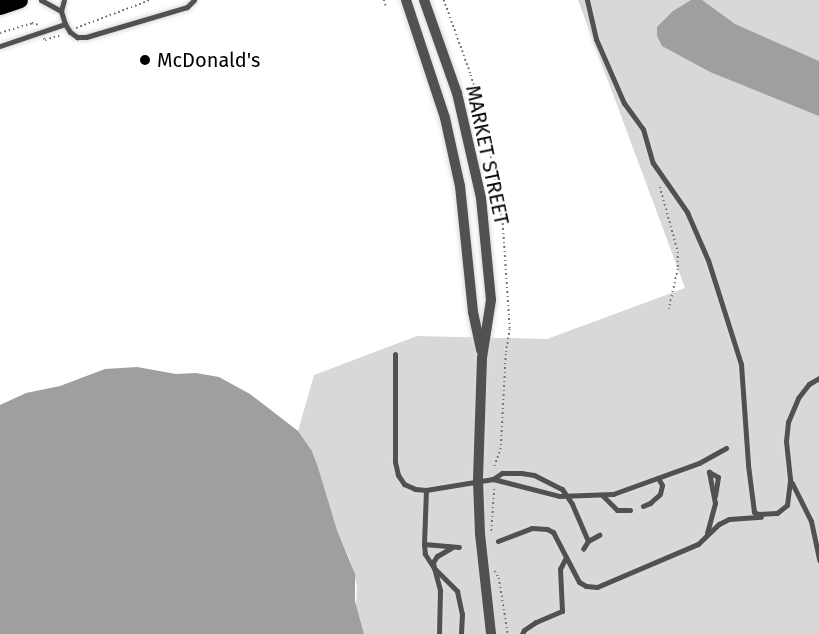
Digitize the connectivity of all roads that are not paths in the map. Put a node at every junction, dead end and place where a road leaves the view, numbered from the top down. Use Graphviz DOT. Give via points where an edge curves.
graph roads {
  1 [pos="20,0"];
  2 [pos="41,0"];
  3 [pos="64,0"];
  4 [pos="194,0"];
  5 [pos="406,0"];
  6 [pos="424,0"];
  7 [pos="587,0"];
  8 [pos="0,8"];
  9 [pos="61,10"];
  10 [pos="65,24"];
  11 [pos="0,46"];
  12 [pos="395,354"];
  13 [pos="482,358"];
  14 [pos="819,378"];
  15 [pos="726,448"];
  16 [pos="658,478"];
  17 [pos="493,479"];
  18 [pos="790,479"];
  19 [pos="478,481"];
  20 [pos="426,490"];
  21 [pos="566,495"];
  22 [pos="602,495"];
  23 [pos="715,496"];
  24 [pos="643,506"];
  25 [pos="630,510"];
  26 [pos="766,515"];
  27 [pos="707,534"];
  28 [pos="599,535"];
  29 [pos="498,541"];
  30 [pos="588,541"];
  31 [pos="424,544"];
  32 [pos="459,547"];
  33 [pos="451,548"];
  34 [pos="583,549"];
  35 [pos="565,559"];
  36 [pos="819,560"];
  37 [pos="434,568"];
  38 [pos="439,634"];
  39 [pos="461,634"];
  40 [pos="491,634"];
  41 [pos="522,634"];
  1 -- 8 [label="main road"];
  2 -- 9 [label="lane"];
  3 -- 9 [label="lane"];
  4 -- 10 [label="lane" via="187,7 86,37 77,37"];
  5 -- 13 [label="street, MARKET STREET" via="445,118 460,186 473,312"];
  6 -- 13 [label="street, MARKET STREET" via="457,93 481,198 491,300"];
  7 -- 26 [label="lane" via="600,49 624,103 643,129 658,173 687,212 708,260 741,364 754,512"];
  9 -- 10 [label="lane"];
  10 -- 11 [label="lane"];
  12 -- 20 [label="lane" via="398,475 404,484"];
  13 -- 19 [label="street, MARKET STREET"];
  14 -- 18 [label="lane" via="798,398 788,422"];
  15 -- 16 [label="lane"];
  16 -- 22 [label="lane"];
  16 -- 24 [label="lane" via="662,485 660,494"];
  17 -- 19 [label="lane"];
  17 -- 21 [label="lane"];
  17 -- 21 [label="lane" via="502,473 534,475"];
  18 -- 26 [label="lane" via="787,505"];
  18 -- 36 [label="lane" via="811,521"];
  19 -- 20 [label="lane"];
  19 -- 40 [label="street, MARKET STREET"];
  20 -- 31 [label="lane"];
  21 -- 22 [label="lane"];
  21 -- 30 [label="lane"];
  22 -- 25 [label="lane" via="617,510"];
  23 -- 27 [label="lane"];
  26 -- 27 [label="lane" via="729,519"];
  27 -- 35 [label="lane" via="698,544 597,587 579,582"];
  28 -- 30 [label="lane"];
  29 -- 35 [label="lane" via="543,527 553,532"];
  30 -- 34 [label="lane"];
  31 -- 33 [label="lane"];
  31 -- 37 [label="lane"];
  32 -- 33 [label="lane"];
  33 -- 37 [label="lane" via="434,559"];
  35 -- 41 [label="lane" via="560,569 562,610 536,622"];
  37 -- 38 [label="lane" via="441,604"];
  37 -- 39 [label="lane" via="457,591"];
}
